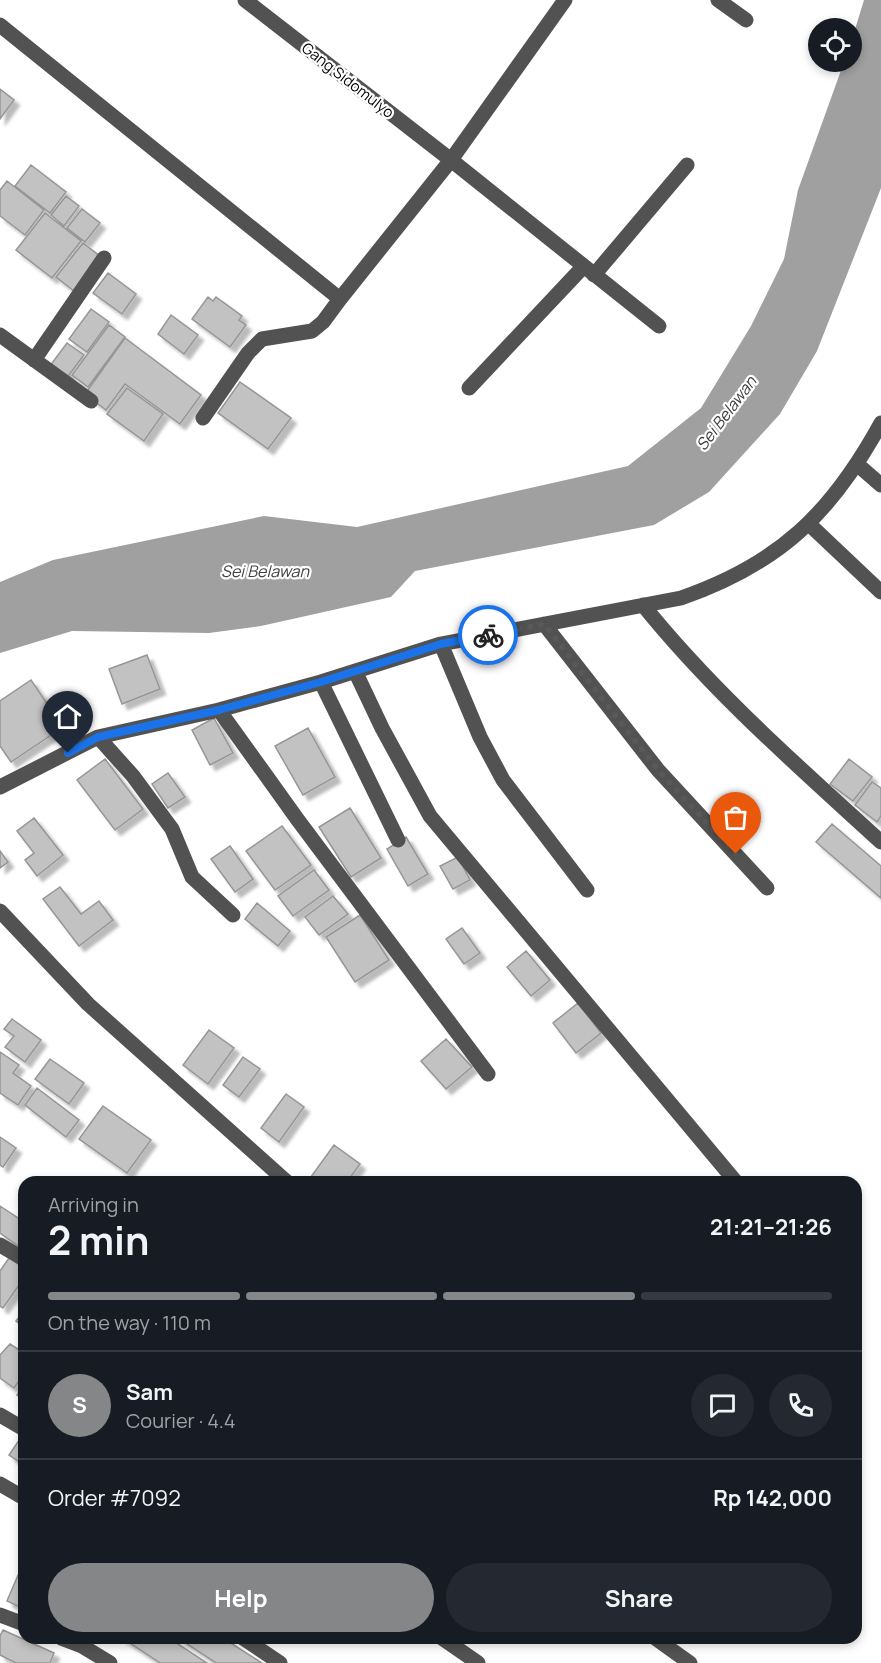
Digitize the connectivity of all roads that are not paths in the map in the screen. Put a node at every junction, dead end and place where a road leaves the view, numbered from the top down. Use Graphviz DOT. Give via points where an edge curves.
graph roads {
  1 [pos="245,0"];
  2 [pos="565,0"];
  3 [pos="718,0"];
  4 [pos="746,20"];
  5 [pos="0,25"];
  6 [pos="451,160"];
  7 [pos="687,165"];
  8 [pos="104,258"];
  9 [pos="589,271"];
  10 [pos="340,298"];
  11 [pos="658,326"];
  12 [pos="0,335"];
  13 [pos="34,360"];
  14 [pos="468,388"];
  15 [pos="91,401"];
  16 [pos="203,418"];
  17 [pos="881,423"];
  18 [pos="858,465"];
  19 [pos="881,485"];
  20 [pos="809,524"];
  21 [pos="881,592"];
  22 [pos="643,605"];
  23 [pos="544,624"];
  24 [pos="441,644"];
  25 [pos="356,671"];
  26 [pos="321,682"];
  27 [pos="219,710"];
  28 [pos="98,737"];
  29 [pos="0,787"];
  30 [pos="398,840"];
  31 [pos="881,842"];
  32 [pos="767,888"];
  33 [pos="587,890"];
  34 [pos="0,911"];
  35 [pos="233,915"];
  36 [pos="488,1074"];
  37 [pos="280,1176"];
  38 [pos="731,1176"];
  39 [pos="0,1245"];
  40 [pos="18,1256"];
  41 [pos="0,1415"];
  42 [pos="18,1426"];
  43 [pos="0,1484"];
  44 [pos="18,1494"];
  45 [pos="0,1615"];
  46 [pos="18,1622"];
  47 [pos="86,1644"];
  48 [pos="252,1644"];
  49 [pos="451,1644"];
  50 [pos="664,1644"];
  51 [pos="110,1663"];
  52 [pos="280,1663"];
  53 [pos="478,1663"];
  54 [pos="690,1663"];
  1 -- 6 [label="street, Gang Sidomulyo"];
  2 -- 6 [label="street"];
  3 -- 4 [label="street"];
  5 -- 10 [label="street"];
  6 -- 9 [label="street, Gang Sidomulyo"];
  6 -- 10 [label="street"];
  7 -- 9 [label="street"];
  8 -- 13 [label="street"];
  9 -- 11 [label="street, Gang Sidomulyo"];
  9 -- 14 [label="street"];
  10 -- 16 [label="street" via="312,331 262,339"];
  12 -- 13 [label="street"];
  13 -- 15 [label="street"];
  17 -- 18 [label="street"];
  18 -- 19 [label="street"];
  18 -- 20 [label="street"];
  20 -- 21 [label="street"];
  20 -- 22 [label="street" via="765,561 713,587"];
  22 -- 23 [label="street"];
  22 -- 31 [label="street" via="681,652 747,721"];
  23 -- 24 [label="street"];
  23 -- 32 [label="street" via="658,770"];
  24 -- 25 [label="street"];
  24 -- 33 [label="street" via="471,718 503,780"];
  25 -- 26 [label="street"];
  25 -- 38 [label="street" via="386,737 430,816"];
  26 -- 27 [label="street"];
  26 -- 30 [label="street"];
  27 -- 28 [label="street"];
  27 -- 36 [label="street"];
  28 -- 29 [label="street"];
  28 -- 35 [label="street" via="133,776 171,829 192,877"];
  34 -- 37 [label="street" via="88,1004"];
  39 -- 40 [label="street"];
  41 -- 42 [label="street"];
  43 -- 44 [label="street"];
  45 -- 46 [label="street"];
  47 -- 51 [label="street"];
  48 -- 52 [label="street"];
  49 -- 53 [label="street"];
  50 -- 54 [label="street"];
}
